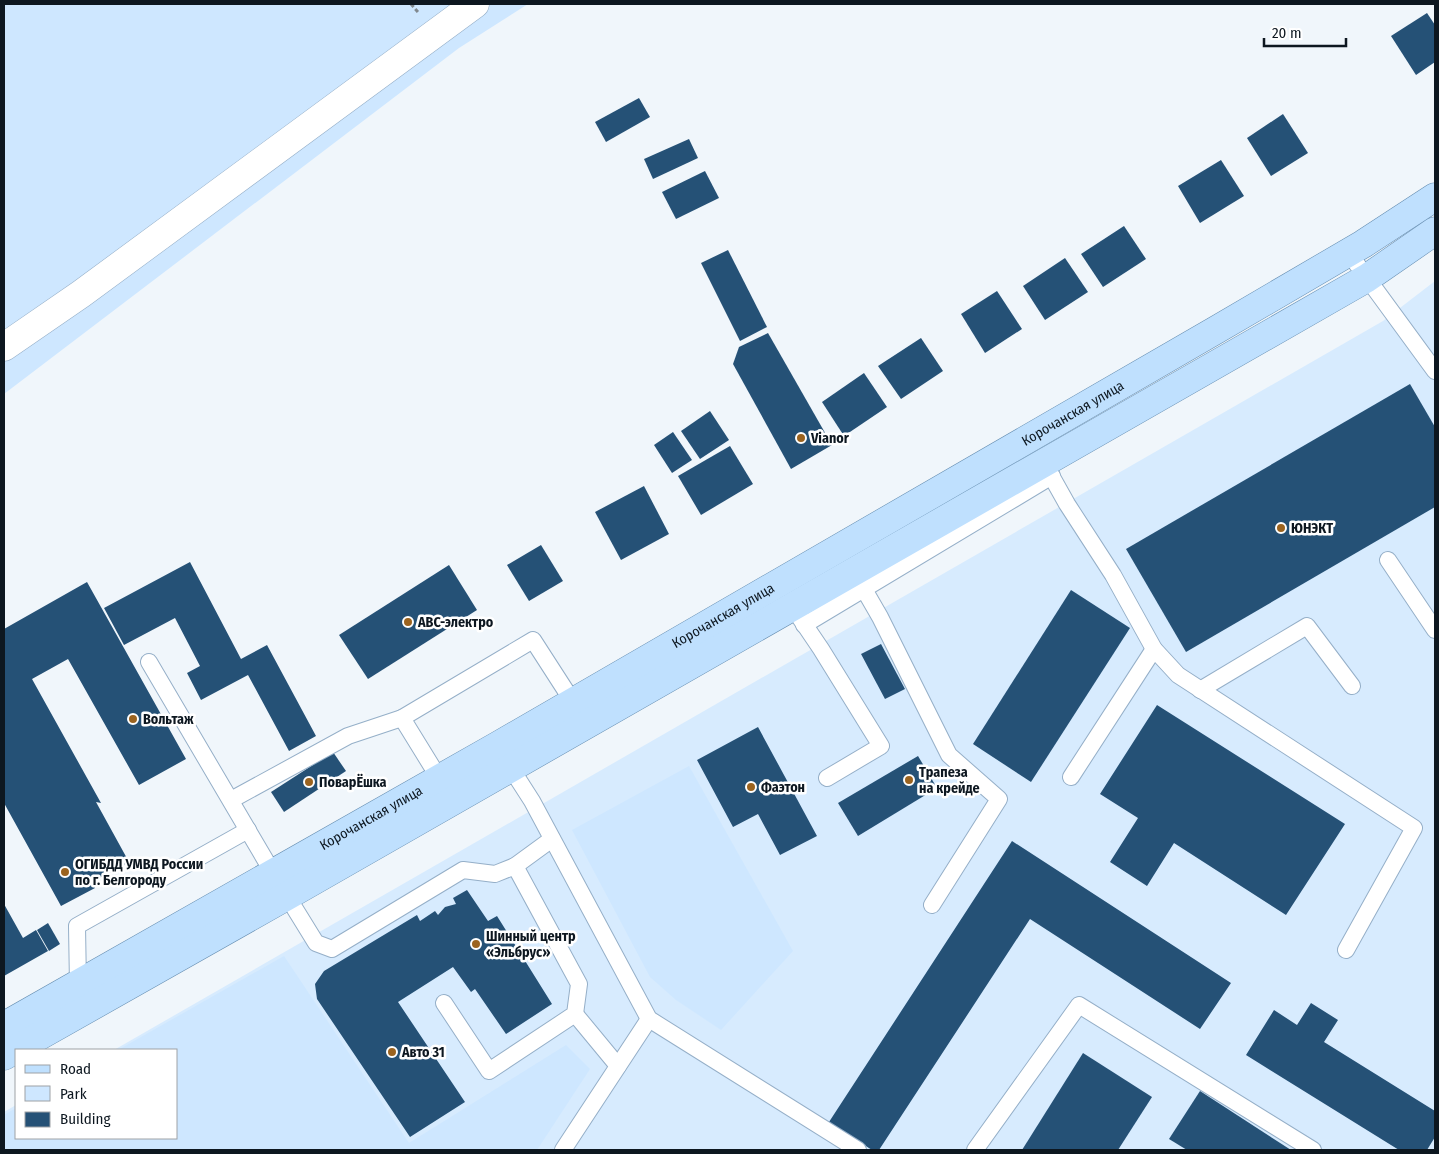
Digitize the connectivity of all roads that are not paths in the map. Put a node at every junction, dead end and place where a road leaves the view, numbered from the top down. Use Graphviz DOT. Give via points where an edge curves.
graph roads {
  1 [pos="475,4"];
  2 [pos="1435,197"];
  3 [pos="1435,231"];
  4 [pos="1348,252"];
  5 [pos="1368,278"];
  6 [pos="4,347"];
  7 [pos="1435,371"];
  8 [pos="1048,469"];
  9 [pos="1388,560"];
  10 [pos="859,580"];
  11 [pos="798,616"];
  12 [pos="1435,630"];
  13 [pos="1154,649"];
  14 [pos="149,662"];
  15 [pos="1352,686"];
  16 [pos="1200,690"];
  17 [pos="573,702"];
  18 [pos="402,718"];
  19 [pos="504,757"];
  20 [pos="1071,777"];
  21 [pos="439,778"];
  22 [pos="826,778"];
  23 [pos="231,800"];
  24 [pos="248,830"];
  25 [pos="552,839"];
  26 [pos="515,866"];
  27 [pos="273,873"];
  28 [pos="287,896"];
  29 [pos="932,906"];
  30 [pos="1346,950"];
  31 [pos="78,985"];
  32 [pos="444,1002"];
  33 [pos="575,1014"];
  34 [pos="649,1019"];
  35 [pos="4,1026"];
  36 [pos="16,1049"];
  37 [pos="15,1050"];
  38 [pos="4,1056"];
  39 [pos="618,1066"];
  40 [pos="563,1150"];
  41 [pos="858,1150"];
  42 [pos="975,1150"];
  43 [pos="1313,1150"];
  1 -- 6 [label="street"];
  2 -- 4 [label="main road, Корочанская улица"];
  3 -- 5 [label="main road, Корочанская улица"];
  4 -- 5 [label="lane"];
  4 -- 17 [label="main road, Корочанская улица"];
  5 -- 7 [label="lane"];
  5 -- 8 [label="main road, Корочанская улица"];
  8 -- 10 [label="main road, Корочанская улица"];
  8 -- 13 [label="lane"];
  9 -- 12 [label="lane"];
  10 -- 11 [label="main road, Корочанская улица"];
  10 -- 29 [label="lane" via="949,755 999,799"];
  11 -- 19 [label="main road, Корочанская улица"];
  11 -- 22 [label="lane" via="881,746"];
  13 -- 16 [label="lane" via="1178,675"];
  13 -- 20 [label="lane"];
  14 -- 23 [label="lane"];
  15 -- 16 [label="lane" via="1307,626"];
  16 -- 30 [label="lane" via="1414,828"];
  17 -- 18 [label="lane" via="533,640"];
  17 -- 19 [label="main road, Корочанская улица"];
  18 -- 21 [label="lane"];
  18 -- 23 [label="lane" via="348,736"];
  19 -- 21 [label="main road, Корочанская улица"];
  19 -- 25 [label="lane"];
  19 -- 28 [label="main road, Корочанская улица"];
  21 -- 27 [label="main road, Корочанская улица"];
  23 -- 24 [label="lane"];
  24 -- 27 [label="lane"];
  24 -- 31 [label="lane" via="77,926"];
  25 -- 26 [label="lane"];
  25 -- 34 [label="lane"];
  26 -- 28 [label="lane" via="496,874 463,870 332,949 316,943"];
  26 -- 33 [label="lane" via="579,984"];
  27 -- 31 [label="main road, Корочанская улица"];
  28 -- 36 [label="main road, Корочанская улица"];
  31 -- 35 [label="main road, Корочанская улица"];
  32 -- 33 [label="lane" via="489,1071"];
  33 -- 39 [label="lane"];
  34 -- 39 [label="lane"];
  34 -- 41 [label="lane"];
  37 -- 38 [label="main road, Корочанская улица"];
  39 -- 40 [label="lane"];
  42 -- 43 [label="lane" via="1079,1004"];
}
